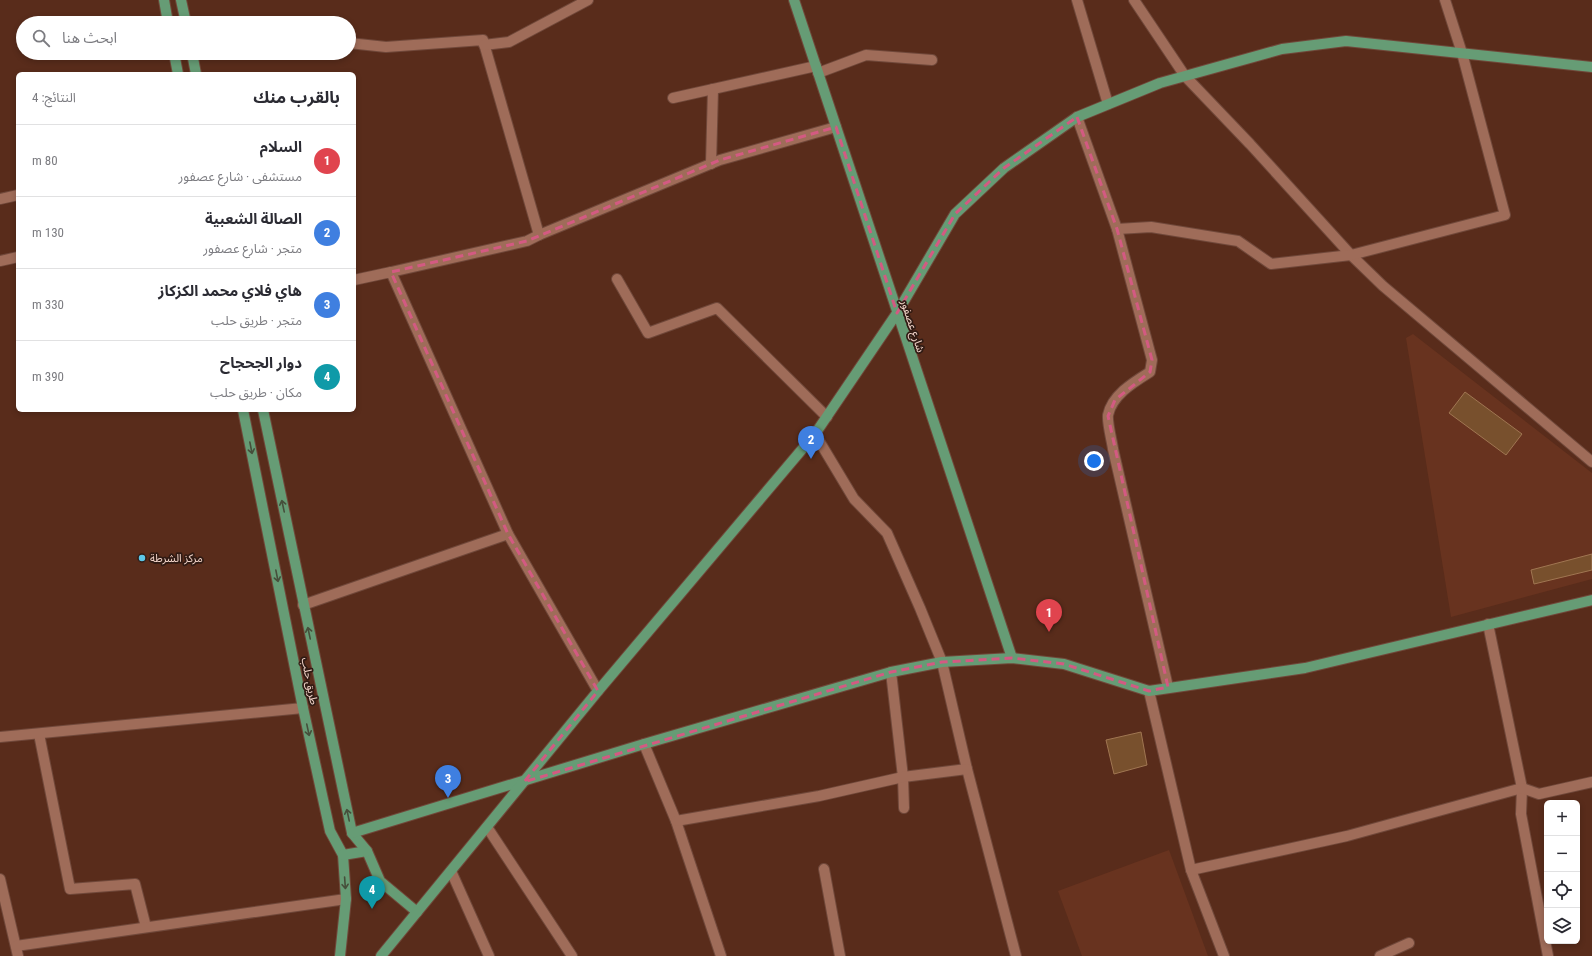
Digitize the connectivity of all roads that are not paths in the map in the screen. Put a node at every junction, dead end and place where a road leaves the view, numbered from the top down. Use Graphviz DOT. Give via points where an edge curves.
graph roads {
  1 [pos="164,0"];
  2 [pos="181,0"];
  3 [pos="588,0"];
  4 [pos="794,0"];
  5 [pos="1077,0"];
  6 [pos="1134,0"];
  7 [pos="1445,0"];
  8 [pos="167,16"];
  9 [pos="184,16"];
  10 [pos="356,44"];
  11 [pos="484,45"];
  12 [pos="1462,53"];
  13 [pos="175,60"];
  14 [pos="193,60"];
  15 [pos="932,60"];
  16 [pos="1592,68"];
  17 [pos="817,69"];
  18 [pos="178,72"];
  19 [pos="196,72"];
  20 [pos="1185,76"];
  21 [pos="713,89"];
  22 [pos="673,98"];
  23 [pos="1108,104"];
  24 [pos="1077,117"];
  25 [pos="836,127"];
  26 [pos="711,164"];
  27 [pos="16,195"];
  28 [pos="0,199"];
  29 [pos="1117,229"];
  30 [pos="539,235"];
  31 [pos="1351,255"];
  32 [pos="16,257"];
  33 [pos="0,261"];
  34 [pos="391,272"];
  35 [pos="617,278"];
  36 [pos="356,280"];
  37 [pos="897,313"];
  38 [pos="243,412"];
  39 [pos="263,412"];
  40 [pos="827,417"];
  41 [pos="815,434"];
  42 [pos="1592,462"];
  43 [pos="508,534"];
  44 [pos="1590,600"];
  45 [pos="303,605"];
  46 [pos="1488,624"];
  47 [pos="1012,658"];
  48 [pos="942,662"];
  49 [pos="891,672"];
  50 [pos="1168,688"];
  51 [pos="598,691"];
  52 [pos="1149,691"];
  53 [pos="303,708"];
  54 [pos="39,734"];
  55 [pos="0,737"];
  56 [pos="644,744"];
  57 [pos="967,769"];
  58 [pos="903,777"];
  59 [pos="524,782"];
  60 [pos="1592,782"];
  61 [pos="1522,788"];
  62 [pos="904,808"];
  63 [pos="676,821"];
  64 [pos="487,827"];
  65 [pos="352,833"];
  66 [pos="367,851"];
  67 [pos="343,855"];
  68 [pos="824,869"];
  69 [pos="1191,870"];
  70 [pos="451,871"];
  71 [pos="0,879"];
  72 [pos="346,899"];
  73 [pos="417,912"];
  74 [pos="146,927"];
  75 [pos="1409,943"];
  76 [pos="17,951"];
  77 [pos="383,955"];
  78 [pos="340,956"];
  79 [pos="489,956"];
  80 [pos="572,956"];
  81 [pos="721,956"];
  82 [pos="840,956"];
  83 [pos="1016,956"];
  84 [pos="1224,956"];
  85 [pos="1380,956"];
  86 [pos="1548,956"];
  1 -- 8 [label="main road"];
  2 -- 9 [label="main road"];
  3 -- 11 [label="street" via="509,42"];
  4 -- 17 [label="main road, شارع عصفور"];
  5 -- 23 [label="street"];
  6 -- 20 [label="street"];
  7 -- 12 [label="street"];
  10 -- 11 [label="street" via="386,47 483,40"];
  11 -- 30 [label="street"];
  12 -- 16 [label="main road"];
  12 -- 20 [label="main road" via="1346,41 1282,49"];
  12 -- 31 [label="street" via="1505,215"];
  13 -- 18 [label="main road"];
  14 -- 19 [label="main road"];
  15 -- 17 [label="street" via="866,55"];
  17 -- 21 [label="street"];
  17 -- 25 [label="main road, شارع عصفور"];
  20 -- 23 [label="main road"];
  20 -- 31 [label="street"];
  21 -- 22 [label="street"];
  21 -- 26 [label="street"];
  23 -- 24 [label="main road"];
  24 -- 29 [label="street"];
  24 -- 37 [label="main road" via="1004,168 955,214"];
  25 -- 26 [label="street"];
  25 -- 37 [label="main road, شارع عصفور"];
  26 -- 30 [label="street"];
  27 -- 28 [label="street"];
  29 -- 31 [label="street" via="1151,227 1238,241 1271,264"];
  29 -- 50 [label="street" via="1152,360 1150,372 1134,382 1115,400 1108,416 1113,449"];
  30 -- 34 [label="street" via="527,241"];
  31 -- 42 [label="street" via="1383,286"];
  32 -- 33 [label="street"];
  34 -- 36 [label="street"];
  34 -- 43 [label="street"];
  35 -- 40 [label="street" via="648,333 717,308"];
  37 -- 40 [label="main road"];
  37 -- 47 [label="main road, شارع عصفور"];
  38 -- 53 [label="main road, طريق حلب, one-way"];
  45 -- 39 [label="main road, one-way"];
  40 -- 41 [label="main road"];
  41 -- 48 [label="street" via="854,499 887,533"];
  41 -- 51 [label="main road"];
  43 -- 45 [label="street"];
  43 -- 51 [label="street"];
  44 -- 46 [label="main road"];
  65 -- 45 [label="main road, one-way"];
  46 -- 50 [label="main road" via="1305,668"];
  46 -- 61 [label="street"];
  47 -- 48 [label="main road"];
  47 -- 52 [label="main road" via="1064,664"];
  48 -- 49 [label="main road"];
  48 -- 57 [label="street"];
  49 -- 56 [label="main road"];
  49 -- 58 [label="street"];
  50 -- 52 [label="main road"];
  51 -- 59 [label="main road"];
  52 -- 69 [label="street"];
  53 -- 54 [label="street"];
  53 -- 67 [label="main road, طريق حلب, one-way" via="330,831"];
  54 -- 55 [label="street"];
  54 -- 74 [label="street" via="70,889 135,884"];
  56 -- 59 [label="main road"];
  56 -- 63 [label="street"];
  57 -- 58 [label="street"];
  57 -- 83 [label="street"];
  58 -- 62 [label="street"];
  58 -- 63 [label="street" via="819,796"];
  59 -- 64 [label="main road"];
  59 -- 65 [label="main road"];
  60 -- 61 [label="street" via="1540,794"];
  61 -- 69 [label="street" via="1347,836"];
  61 -- 86 [label="street" via="1521,814"];
  63 -- 81 [label="street"];
  64 -- 70 [label="main road"];
  64 -- 80 [label="street"];
  65 -- 66 [label="main road"];
  66 -- 67 [label="main road"];
  66 -- 73 [label="main road" via="380,881"];
  67 -- 72 [label="main road, طريق حلب, one-way"];
  68 -- 82 [label="street"];
  69 -- 84 [label="street"];
  70 -- 73 [label="main road"];
  70 -- 79 [label="street"];
  71 -- 76 [label="street"];
  72 -- 74 [label="street"];
  72 -- 78 [label="main road, طريق حلب"];
  73 -- 77 [label="main road"];
  74 -- 76 [label="street"];
  75 -- 85 [label="street"];
}
